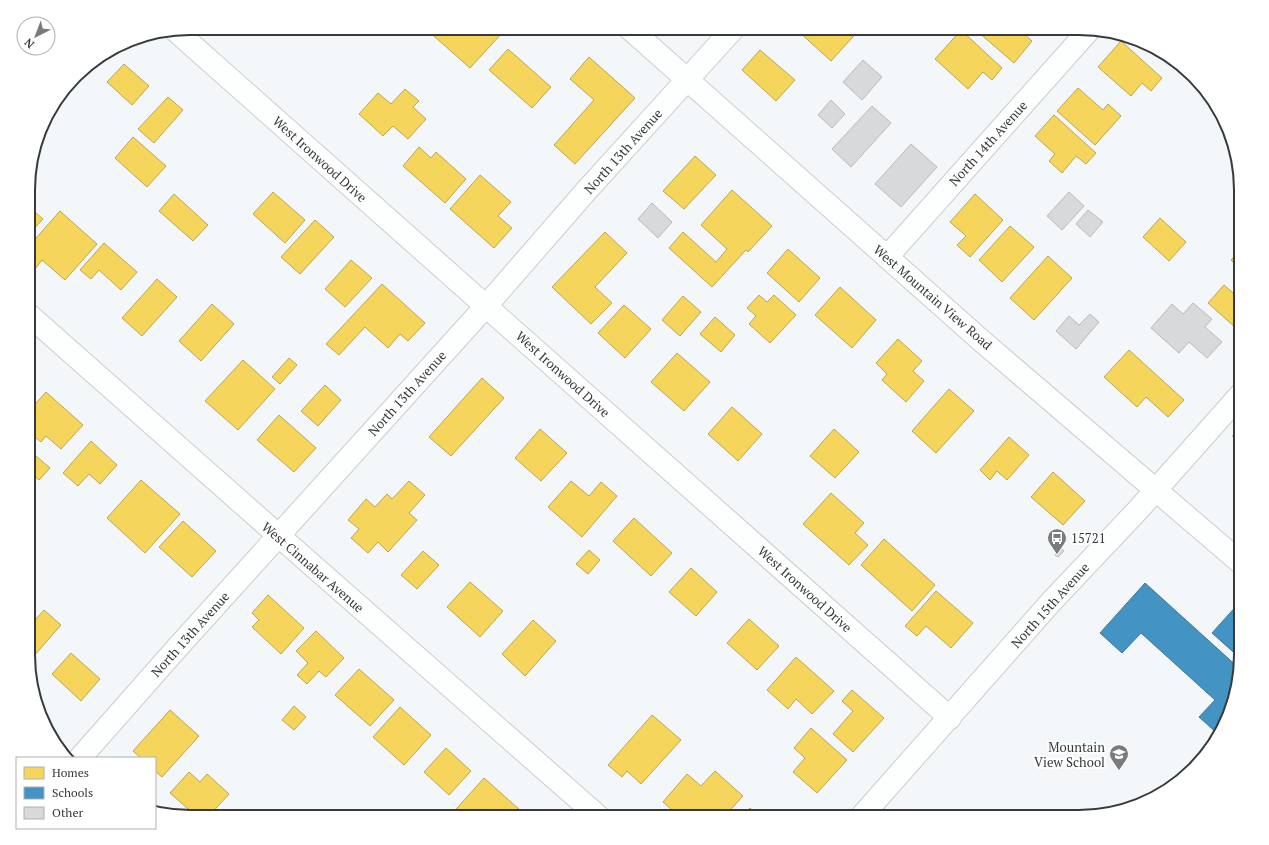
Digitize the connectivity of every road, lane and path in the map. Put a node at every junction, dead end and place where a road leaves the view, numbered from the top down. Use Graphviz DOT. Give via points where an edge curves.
graph roads {
  1 [pos="181,35"];
  2 [pos="637,35"];
  3 [pos="728,35"];
  4 [pos="1085,35"];
  5 [pos="688,80"];
  6 [pos="887,257"];
  7 [pos="486,306"];
  8 [pos="35,320"];
  9 [pos="1234,402"];
  10 [pos="1155,489"];
  11 [pos="279,536"];
  12 [pos="1234,557"];
  13 [pos="950,718"];
  14 [pos="81,757"];
  15 [pos="591,810"];
  16 [pos="867,810"];
  1 -- 7 [label="street, West Ironwood Drive"];
  2 -- 5 [label="street, West Mountain View Road"];
  3 -- 5 [label="street, North 13th Avenue"];
  4 -- 6 [label="street, North 14th Avenue"];
  5 -- 6 [label="street, West Mountain View Road"];
  5 -- 7 [label="street, North 13th Avenue"];
  6 -- 10 [label="street, West Mountain View Road"];
  7 -- 11 [label="street, North 13th Avenue"];
  7 -- 13 [label="street, West Ironwood Drive"];
  8 -- 11 [label="street, West Cinnabar Avenue"];
  9 -- 10 [label="street, North 15th Avenue"];
  10 -- 12 [label="street, West Mountain View Road"];
  10 -- 13 [label="street, North 15th Avenue"];
  11 -- 14 [label="street, North 13th Avenue"];
  11 -- 15 [label="street, West Cinnabar Avenue"];
  13 -- 16 [label="street, North 15th Avenue"];
}
